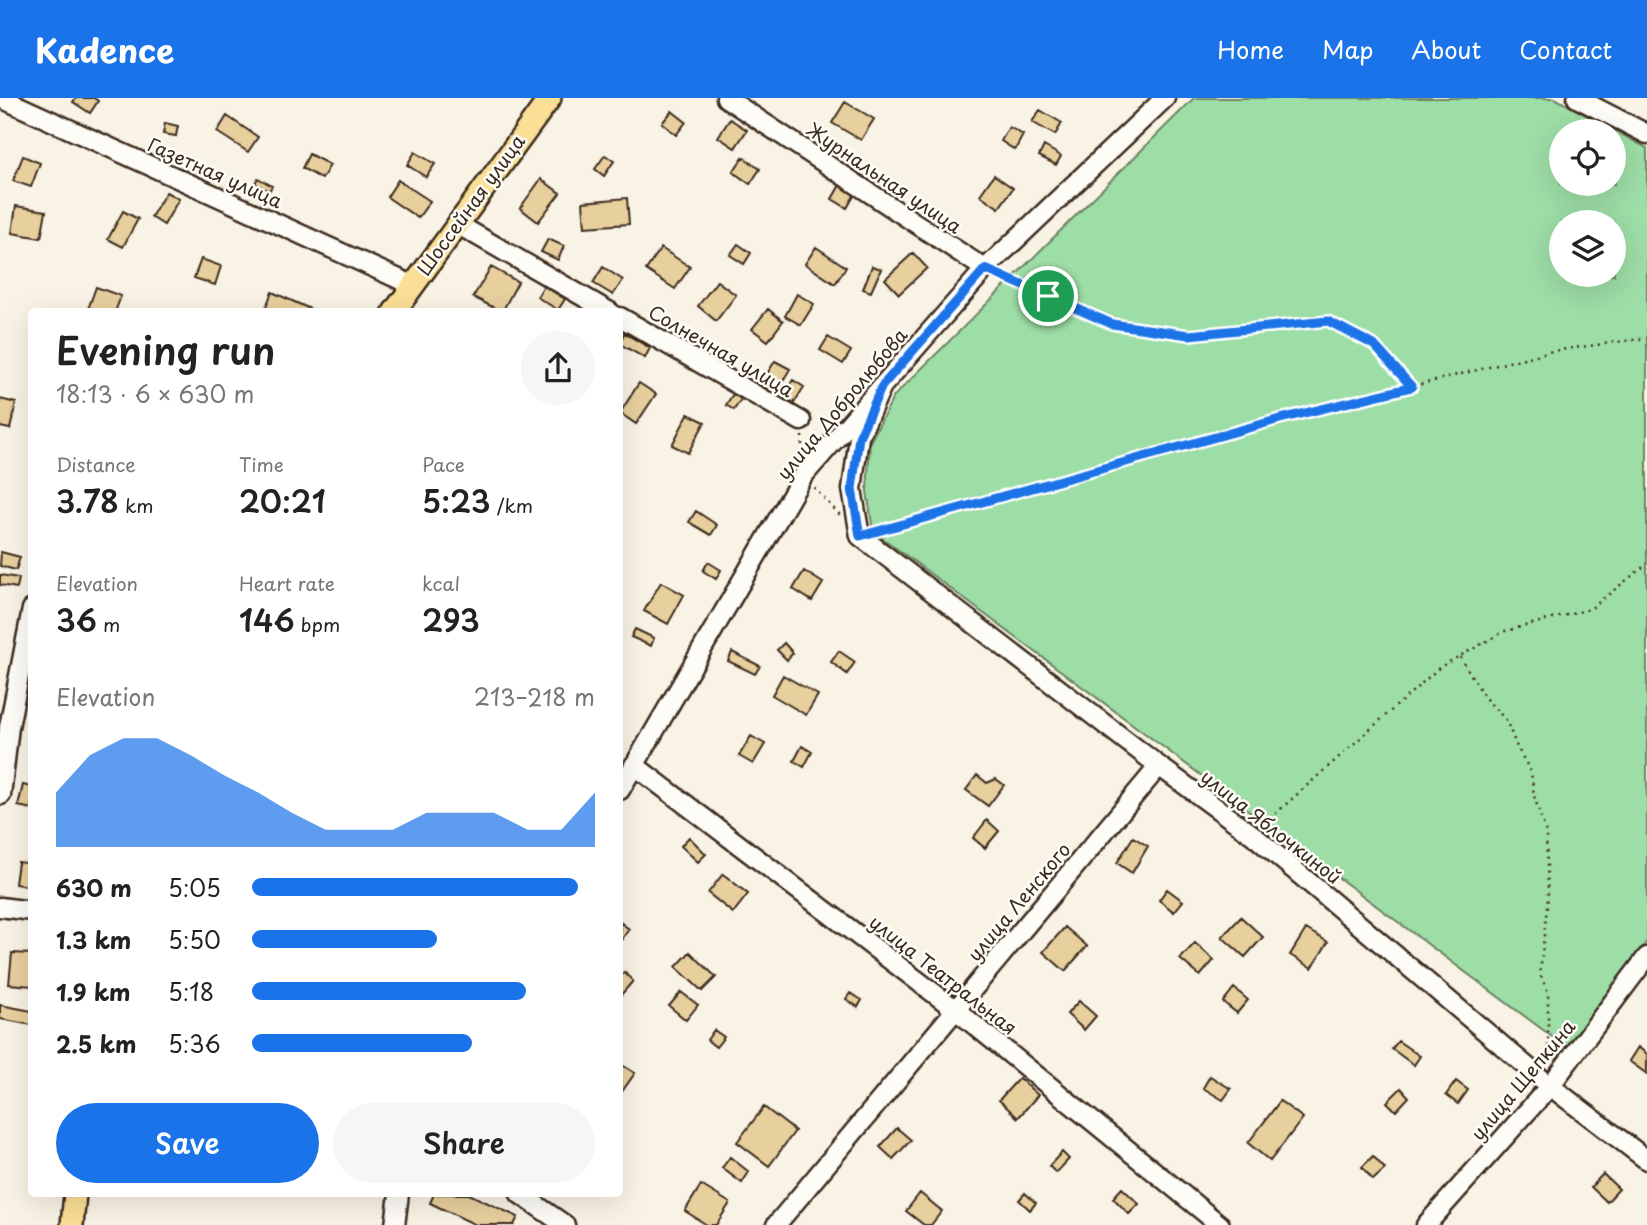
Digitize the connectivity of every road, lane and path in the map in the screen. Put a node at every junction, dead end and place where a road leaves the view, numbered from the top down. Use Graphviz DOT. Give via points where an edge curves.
graph roads {
  1 [pos="1,98"];
  2 [pos="550,98"];
  3 [pos="726,98"];
  4 [pos="1577,98"];
  5 [pos="1155,101"];
  6 [pos="1647,134"];
  7 [pos="457,224"];
  8 [pos="985,269"];
  9 [pos="412,285"];
  10 [pos="397,308"];
  11 [pos="603,308"];
  12 [pos="623,319"];
  13 [pos="1647,338"];
  14 [pos="882,386"];
  15 [pos="1412,387"];
  16 [pos="801,421"];
  17 [pos="803,476"];
  18 [pos="841,516"];
  19 [pos="860,536"];
  20 [pos="1647,564"];
  21 [pos="28,637"];
  22 [pos="1460,657"];
  23 [pos="634,765"];
  24 [pos="1159,766"];
  25 [pos="623,785"];
  26 [pos="1,795"];
  27 [pos="1252,835"];
  28 [pos="0,907"];
  29 [pos="28,910"];
  30 [pos="1647,957"];
  31 [pos="956,1010"];
  32 [pos="1550,1086"];
  33 [pos="1647,1160"];
  34 [pos="75,1197"];
  35 [pos="399,1197"];
  36 [pos="524,1197"];
  37 [pos="72,1225"];
  38 [pos="395,1225"];
  39 [pos="565,1225"];
  40 [pos="776,1225"];
  41 [pos="1220,1225"];
  42 [pos="1426,1225"];
  1 -- 9 [label="street, Газетная улица"];
  2 -- 7 [label="main road, Шоссейная улица"];
  3 -- 8 [label="street, Журнальная улица"];
  4 -- 6 [label="street"];
  5 -- 8 [label="street, улица Добролюбова"];
  7 -- 9 [label="main road, Шоссейная улица"];
  7 -- 11 [label="street"];
  8 -- 14 [label="street, улица Добролюбова"];
  8 -- 15 [label="path" via="1112,324 1189,335 1328,321 1374,345"];
  9 -- 10 [label="main road, Шоссейная улица"];
  12 -- 16 [label="street, Солнечная улица"];
  13 -- 15 [label="path" via="1552,351"];
  14 -- 17 [label="street, улица Добролюбова"];
  14 -- 19 [label="street" via="859,437 852,489"];
  15 -- 19 [label="path" via="1280,419"];
  16 -- 17 [label="path"];
  17 -- 18 [label="path"];
  17 -- 23 [label="street, улица Добролюбова"];
  19 -- 24 [label="street, улица Яблочкиной"];
  20 -- 22 [label="path" via="1590,608 1505,631"];
  21 -- 26 [label="street" via="9,727"];
  22 -- 27 [label="path" via="1440,667"];
  22 -- 32 [label="path" via="1485,698 1506,720 1531,772 1546,834 1548,897 1540,974 1548,992"];
  23 -- 25 [label="street, улица Добролюбова"];
  23 -- 31 [label="street, улица Театральная"];
  24 -- 27 [label="street, улица Яблочкиной"];
  24 -- 31 [label="street, улица Ленского"];
  27 -- 32 [label="street, улица Яблочкиной"];
  28 -- 29 [label="street"];
  30 -- 32 [label="street, улица Щепкина"];
  31 -- 40 [label="street, улица Ленского"];
  31 -- 41 [label="street, улица Театральная"];
  32 -- 33 [label="street, улица Яблочкиной"];
  32 -- 42 [label="street, улица Щепкина"];
  34 -- 37 [label="main road"];
  35 -- 38 [label="street"];
  36 -- 39 [label="street"];
}
